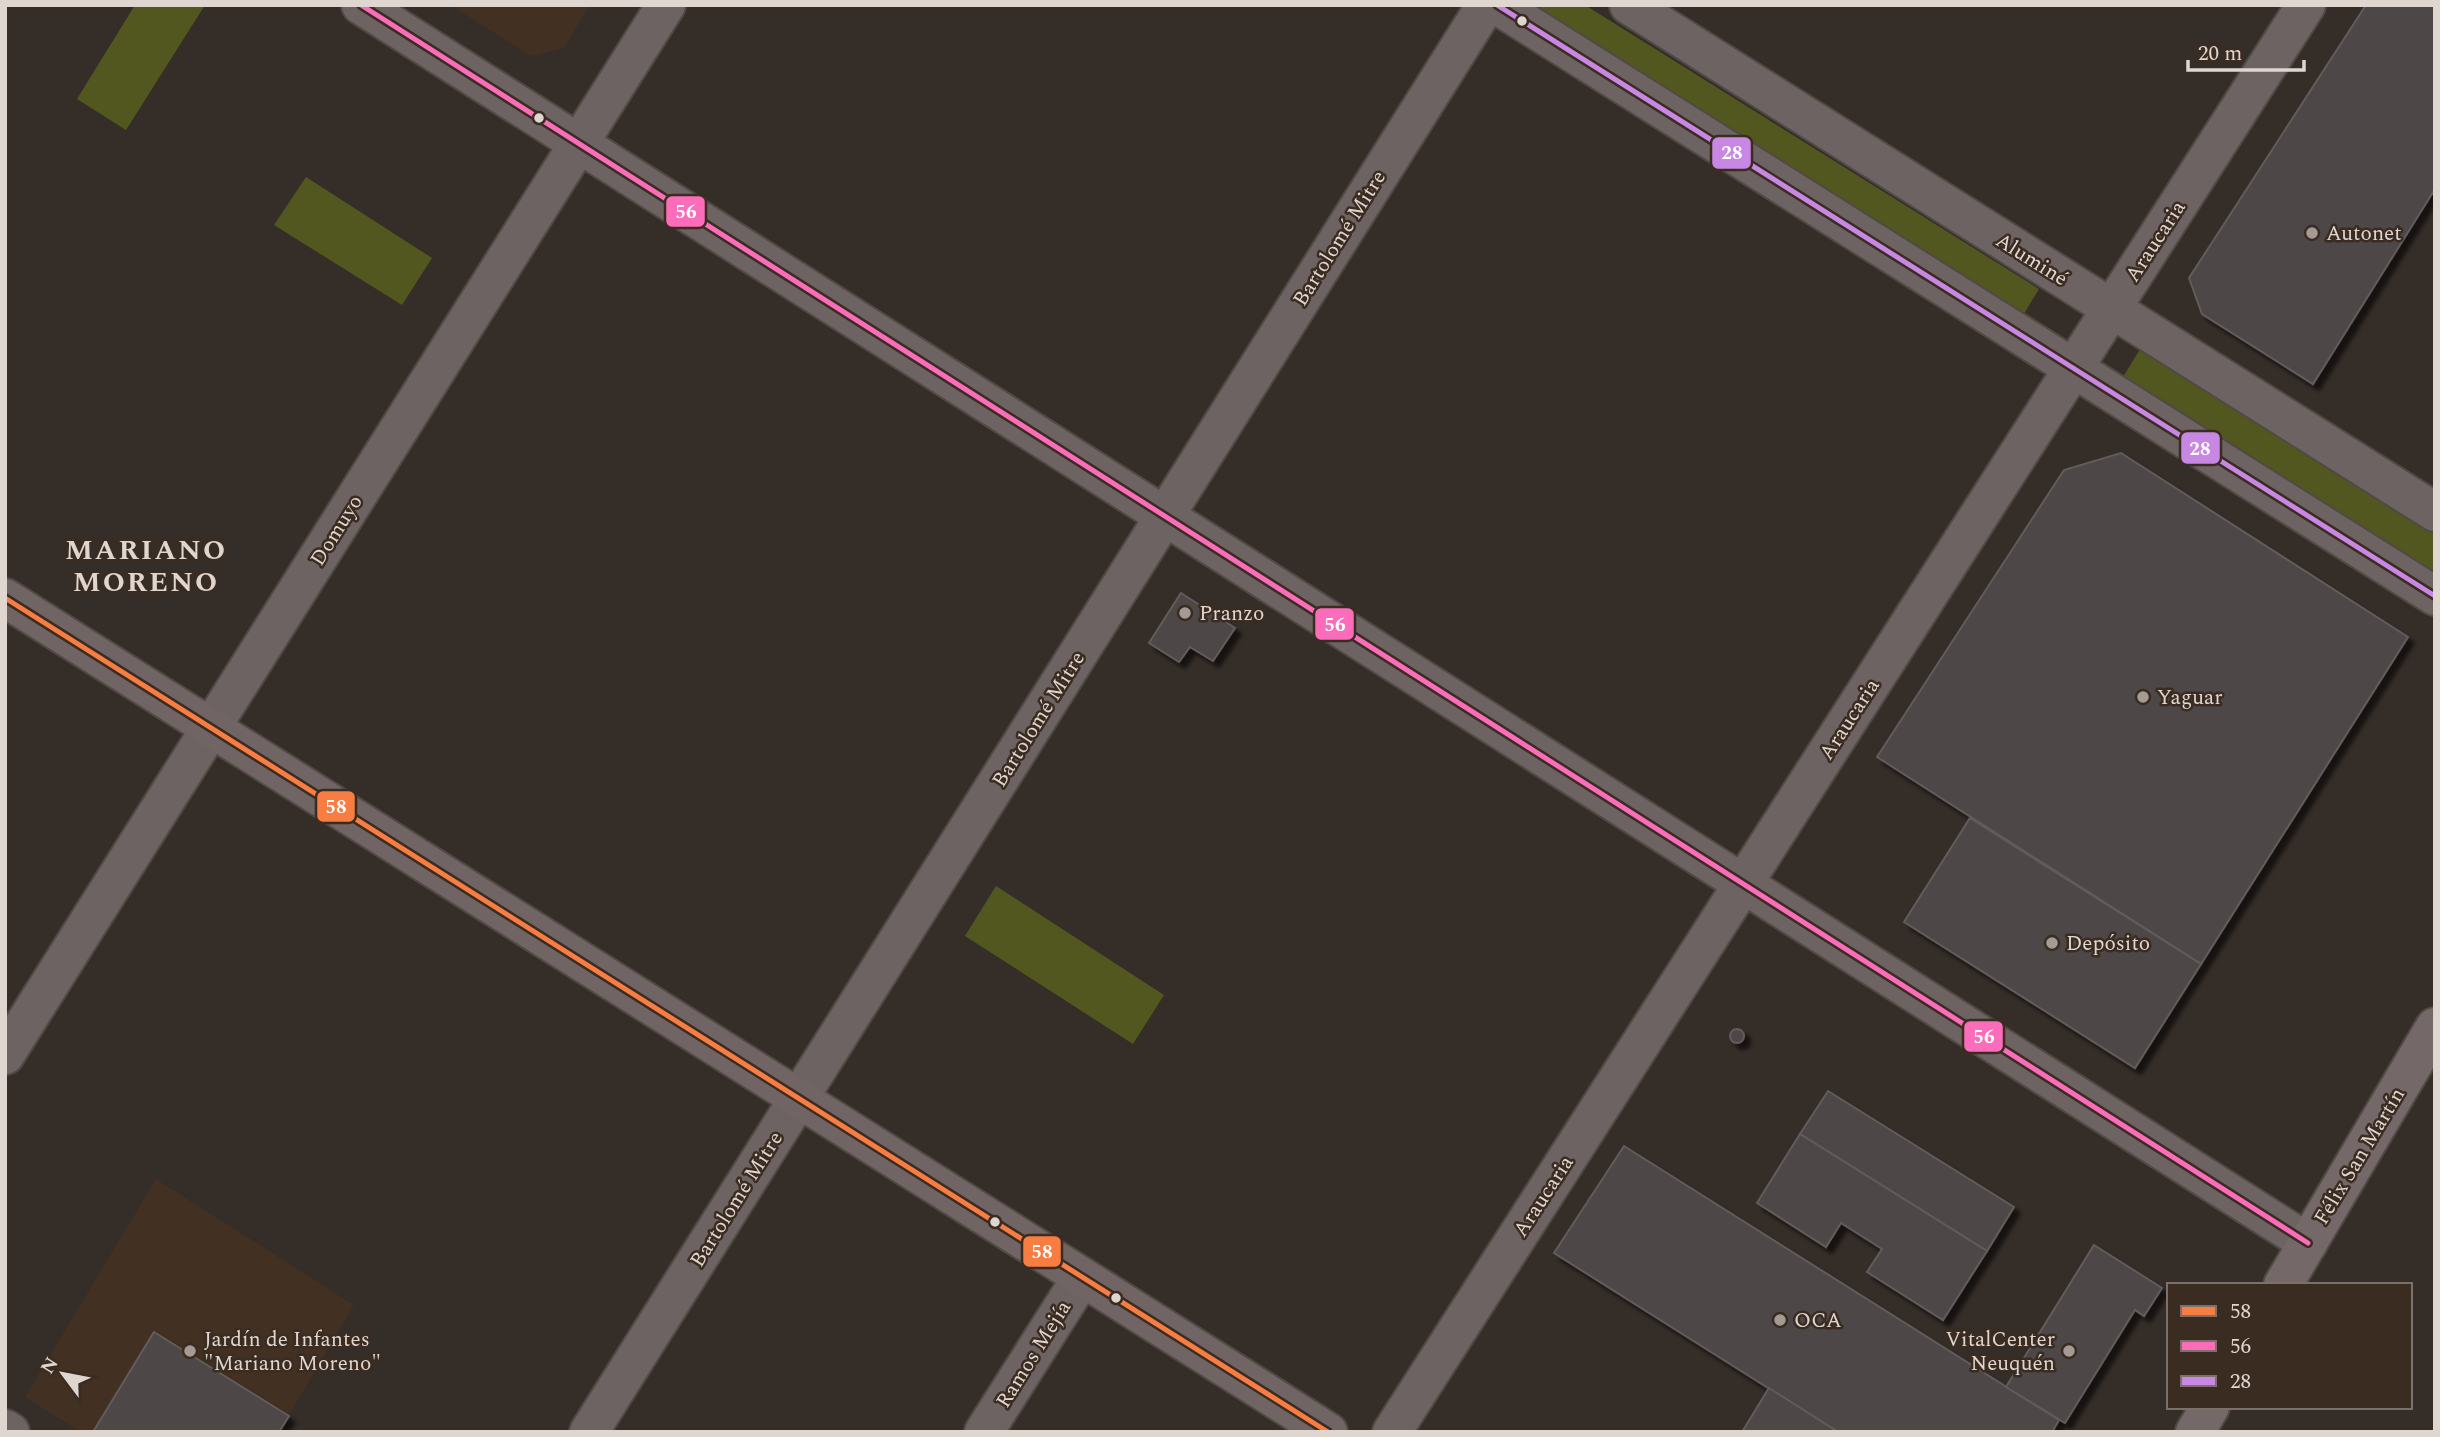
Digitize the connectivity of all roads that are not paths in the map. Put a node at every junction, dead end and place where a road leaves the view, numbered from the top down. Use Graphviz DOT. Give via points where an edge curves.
graph roads {
  1 [pos="360,5"];
  2 [pos="666,5"];
  3 [pos="1486,5"];
  4 [pos="1497,5"];
  5 [pos="1629,5"];
  6 [pos="2306,5"];
  7 [pos="579,144"];
  8 [pos="2111,309"];
  9 [pos="2074,369"];
  10 [pos="2435,512"];
  11 [pos="1165,516"];
  12 [pos="2435,596"];
  13 [pos="5,598"];
  14 [pos="211,728"];
  15 [pos="1743,884"];
  16 [pos="2435,1027"];
  17 [pos="5,1055"];
  18 [pos="799,1098"];
  19 [pos="2308,1243"];
  20 [pos="1082,1277"];
  21 [pos="2284,1283"];
  22 [pos="2209,1409"];
  23 [pos="5,1429"];
  24 [pos="10,1432"];
  25 [pos="589,1432"];
  26 [pos="984,1432"];
  27 [pos="1328,1432"];
  28 [pos="1392,1432"];
  29 [pos="2195,1432"];
  1 -- 7 [label="street"];
  2 -- 7 [label="street, Domuyo"];
  3 -- 11 [label="street, Bartolomé Mitre"];
  4 -- 9 [label="street"];
  5 -- 8 [label="street, Aluminé"];
  6 -- 8 [label="street, Araucaria"];
  7 -- 11 [label="street"];
  7 -- 14 [label="street, Domuyo"];
  8 -- 9 [label="street, Araucaria"];
  8 -- 10 [label="street, Aluminé"];
  9 -- 12 [label="street"];
  9 -- 15 [label="street, Araucaria"];
  11 -- 15 [label="street"];
  11 -- 18 [label="street, Bartolomé Mitre"];
  13 -- 14 [label="street"];
  14 -- 17 [label="street, Domuyo"];
  14 -- 18 [label="street"];
  15 -- 19 [label="street"];
  15 -- 28 [label="street, Araucaria"];
  16 -- 19 [label="highway, Félix San Martín"];
  18 -- 20 [label="street"];
  18 -- 25 [label="street, Bartolomé Mitre"];
  19 -- 21 [label="highway, Félix San Martín"];
  20 -- 26 [label="street, Ramos Mejía"];
  20 -- 27 [label="street"];
  22 -- 29 [label="highway"];
  23 -- 24 [label="street"];
}
